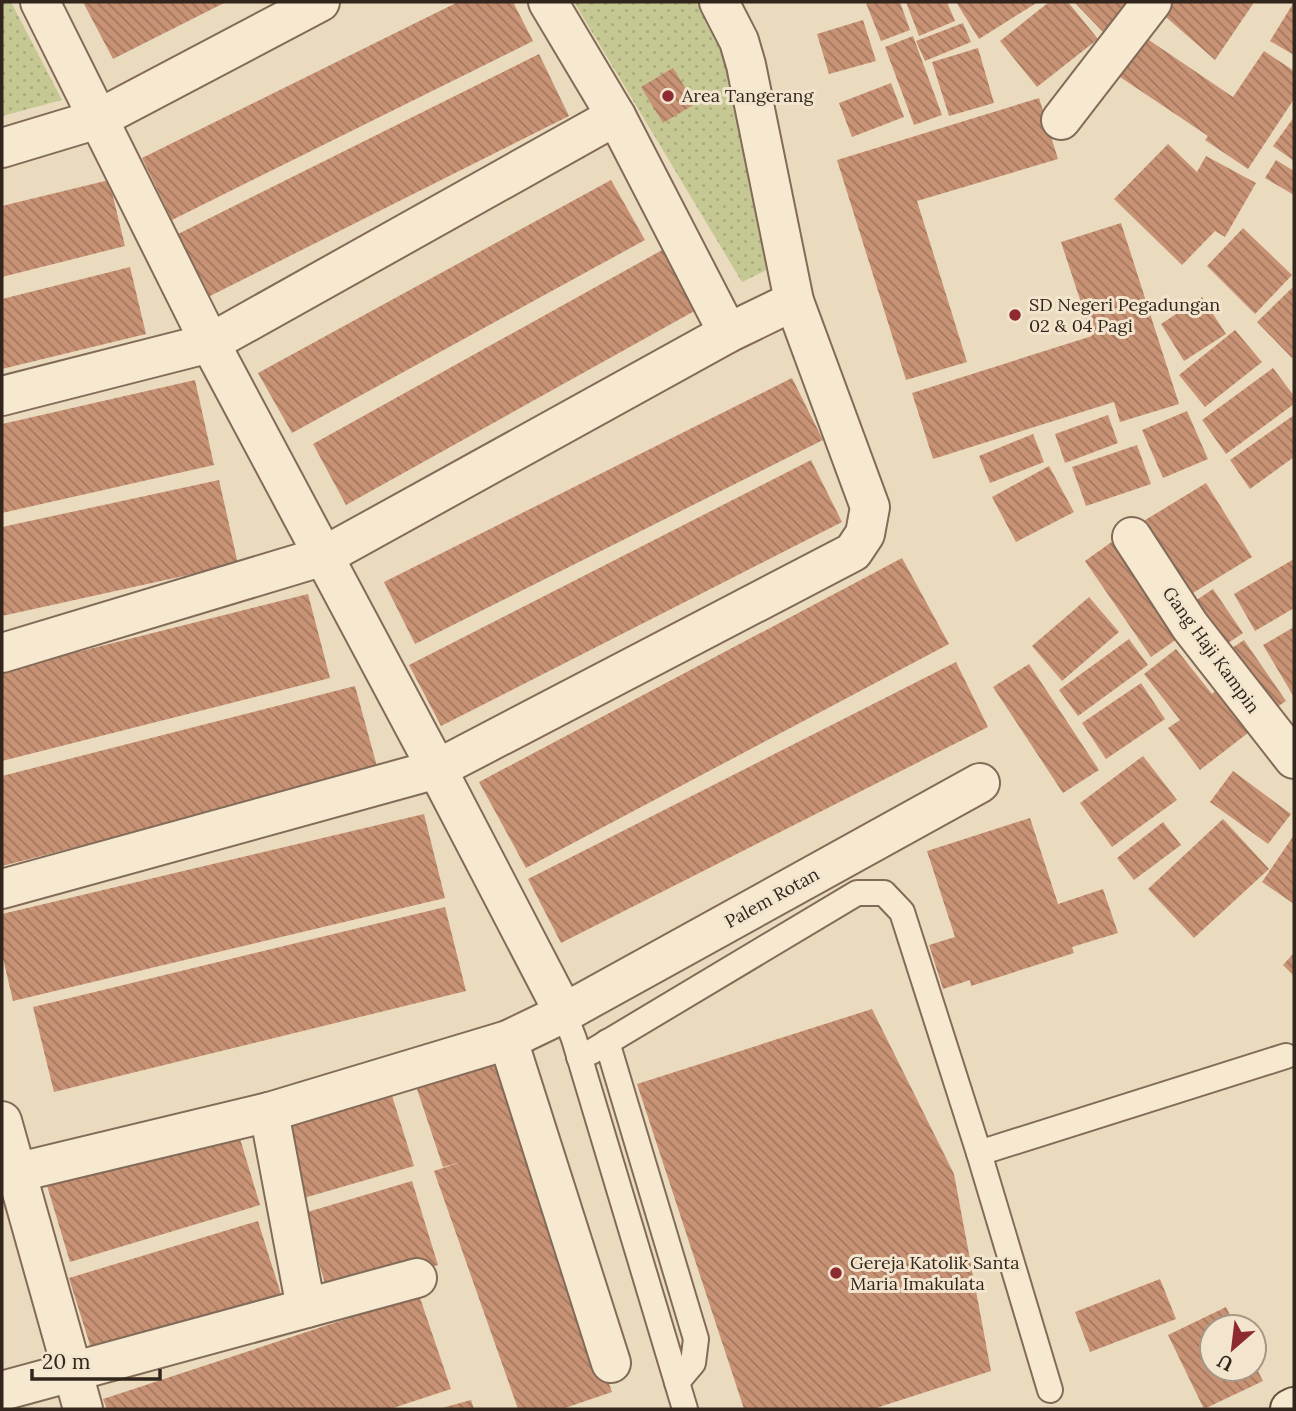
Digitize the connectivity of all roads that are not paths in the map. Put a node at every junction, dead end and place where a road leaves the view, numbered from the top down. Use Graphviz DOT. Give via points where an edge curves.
graph roads {
  1 [pos="40,2"];
  2 [pos="320,2"];
  3 [pos="548,2"];
  4 [pos="719,2"];
  5 [pos="1152,2"];
  6 [pos="616,117"];
  7 [pos="99,119"];
  8 [pos="1061,120"];
  9 [pos="2,148"];
  10 [pos="794,301"];
  11 [pos="728,333"];
  12 [pos="210,343"];
  13 [pos="2,396"];
  14 [pos="1132,537"];
  15 [pos="324,556"];
  16 [pos="2,653"];
  17 [pos="1294,759"];
  18 [pos="437,769"];
  19 [pos="980,783"];
  20 [pos="2,889"];
  21 [pos="564,1013"];
  22 [pos="508,1040"];
  23 [pos="607,1042"];
  24 [pos="1286,1056"];
  25 [pos="579,1057"];
  26 [pos="269,1112"];
  27 [pos="2,1121"];
  28 [pos="979,1153"];
  29 [pos="9,1175"];
  30 [pos="417,1278"];
  31 [pos="306,1308"];
  32 [pos="611,1363"];
  33 [pos="71,1372"];
  34 [pos="677,1382"];
  35 [pos="1050,1390"];
  36 [pos="2,1391"];
  37 [pos="83,1409"];
  38 [pos="685,1409"];
  1 -- 7 [label="street"];
  2 -- 7 [label="street"];
  3 -- 6 [label="street"];
  4 -- 10 [label="street" via="746,65"];
  5 -- 8 [label="street"];
  6 -- 11 [label="street"];
  6 -- 12 [label="street"];
  7 -- 9 [label="street"];
  7 -- 12 [label="street"];
  10 -- 11 [label="street"];
  10 -- 18 [label="street" via="870,507 865,534 853,552"];
  11 -- 15 [label="street"];
  12 -- 13 [label="street"];
  12 -- 15 [label="street"];
  14 -- 17 [label="street, Gang Haji Kampin" via="1190,626"];
  15 -- 16 [label="street"];
  15 -- 18 [label="street"];
  18 -- 20 [label="street"];
  18 -- 21 [label="street"];
  19 -- 21 [label="street, Palem Rotan"];
  21 -- 22 [label="street, Palem Rotan"];
  21 -- 25 [label="lane"];
  22 -- 26 [label="street, Palem Rotan"];
  22 -- 32 [label="street"];
  23 -- 25 [label="lane"];
  23 -- 28 [label="lane" via="858,893 884,893 902,912"];
  23 -- 34 [label="lane" via="696,1339 693,1363"];
  24 -- 28 [label="lane"];
  25 -- 34 [label="lane"];
  26 -- 29 [label="street, Palem Rotan"];
  26 -- 31 [label="street"];
  27 -- 29 [label="street"];
  28 -- 35 [label="lane"];
  29 -- 33 [label="street"];
  30 -- 31 [label="street"];
  31 -- 33 [label="street"];
  33 -- 36 [label="street"];
  33 -- 37 [label="street"];
  34 -- 38 [label="lane"];
}
